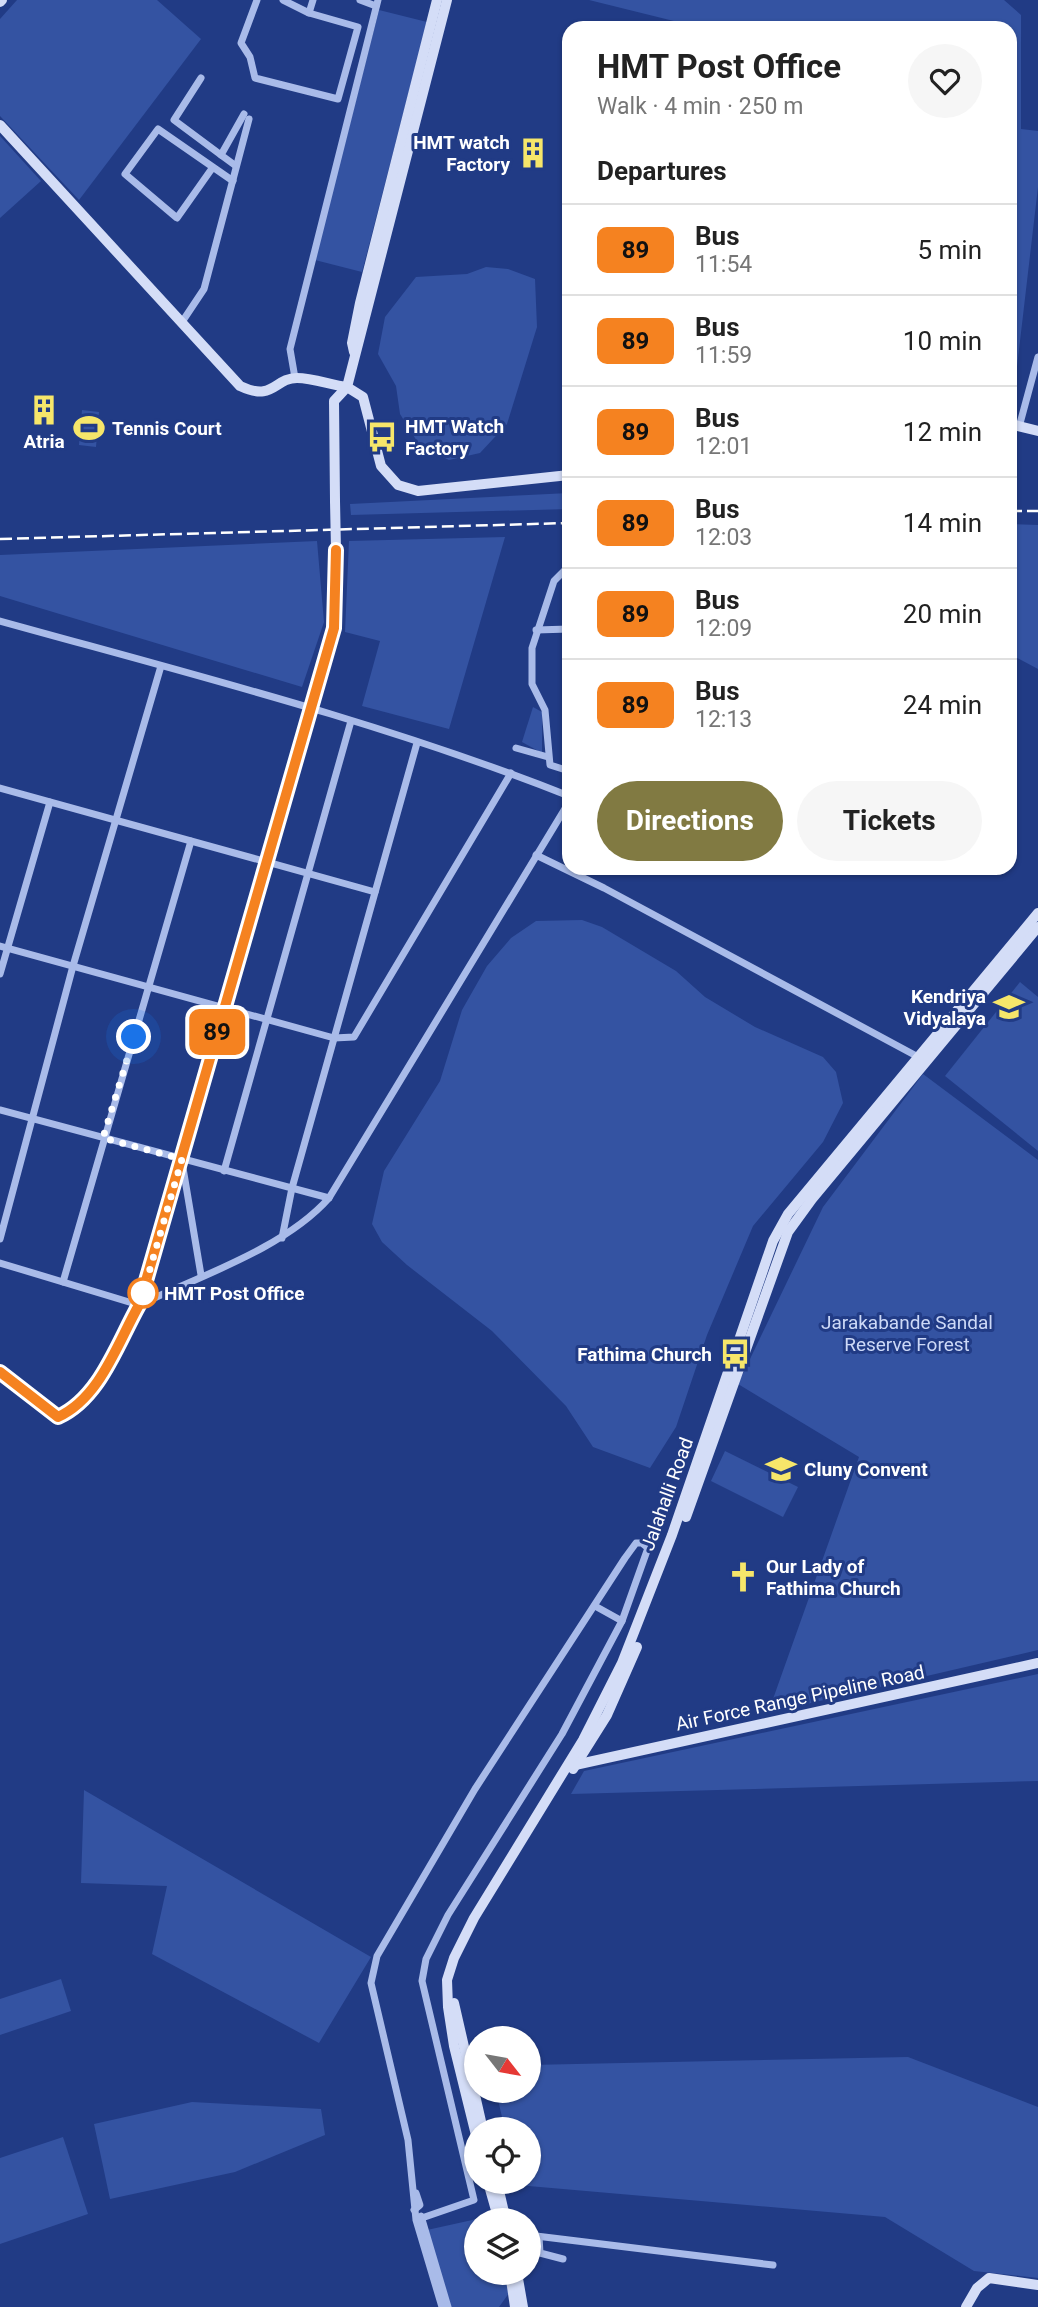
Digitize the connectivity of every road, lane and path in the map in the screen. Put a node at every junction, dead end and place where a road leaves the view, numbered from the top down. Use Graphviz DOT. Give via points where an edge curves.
graph roads {
  1 [pos="257,0"];
  2 [pos="283,0"];
  3 [pos="313,0"];
  4 [pos="359,0"];
  5 [pos="437,0"];
  6 [pos="447,0"];
  7 [pos="377,3"];
  8 [pos="309,13"];
  9 [pos="201,78"];
  10 [pos="0,125"];
  11 [pos="221,155"];
  12 [pos="236,166"];
  13 [pos="213,167"];
  14 [pos="233,181"];
  15 [pos="182,322"];
  16 [pos="354,352"];
  17 [pos="1038,357"];
  18 [pos="295,378"];
  19 [pos="347,387"];
  20 [pos="1017,417"];
  21 [pos="1017,426"];
  22 [pos="1037,429"];
  23 [pos="562,476"];
  24 [pos="562,573"];
  25 [pos="0,621"];
  26 [pos="562,629"];
  27 [pos="536,630"];
  28 [pos="161,666"];
  29 [pos="311,708"];
  30 [pos="351,721"];
  31 [pos="417,743"];
  32 [pos="516,748"];
  33 [pos="548,757"];
  34 [pos="562,769"];
  35 [pos="511,773"];
  36 [pos="0,788"];
  37 [pos="562,793"];
  38 [pos="50,802"];
  39 [pos="562,813"];
  40 [pos="115,820"];
  41 [pos="191,841"];
  42 [pos="536,855"];
  43 [pos="266,861"];
  44 [pos="562,869"];
  45 [pos="308,873"];
  46 [pos="574,875"];
  47 [pos="375,892"];
  48 [pos="1038,913"];
  49 [pos="1038,927"];
  50 [pos="4,947"];
  51 [pos="73,966"];
  52 [pos="0,974"];
  53 [pos="149,987"];
  54 [pos="224,1007"];
  55 [pos="267,1020"];
  56 [pos="334,1038"];
  57 [pos="921,1059"];
  58 [pos="0,1110"];
  59 [pos="31,1118"];
  60 [pos="103,1138"];
  61 [pos="182,1159"];
  62 [pos="225,1171"];
  63 [pos="292,1188"];
  64 [pos="329,1198"];
  65 [pos="282,1238"];
  66 [pos="0,1240"];
  67 [pos="0,1263"];
  68 [pos="201,1275"];
  69 [pos="63,1282"];
  70 [pos="139,1305"];
  71 [pos="0,1372"];
  72 [pos="595,1606"];
  73 [pos="622,1621"];
  74 [pos="1038,1663"];
  75 [pos="573,1764"];
  76 [pos="472,2117"];
  77 [pos="480,2117"];
  78 [pos="416,2193"];
  79 [pos="414,2210"];
  80 [pos="419,2218"];
  81 [pos="541,2237"];
  82 [pos="541,2253"];
  83 [pos="563,2259"];
  84 [pos="773,2265"];
  85 [pos="512,2285"];
  86 [pos="519,2285"];
  87 [pos="1038,2285"];
  88 [pos="442,2307"];
  89 [pos="448,2307"];
  90 [pos="515,2307"];
  91 [pos="523,2307"];
  92 [pos="966,2307"];
  1 -- 8 [label="street" via="241,43 255,78 338,99 358,27"];
  2 -- 8 [label="street"];
  3 -- 8 [label="street"];
  4 -- 7 [label="street"];
  5 -- 16 [label="street" via="360,303"];
  6 -- 16 [label="street" via="360,343"];
  7 -- 18 [label="street" via="290,349"];
  9 -- 11 [label="street" via="174,120"];
  10 -- 15 [label="street"];
  11 -- 12 [label="street"];
  11 -- 12 [label="street" via="247,116"];
  12 -- 14 [label="street"];
  13 -- 13 [label="street" via="158,129 125,174 177,218"];
  13 -- 14 [label="street"];
  14 -- 15 [label="street" via="204,289"];
  15 -- 18 [label="street" via="240,386 253,392 270,391"];
  16 -- 19 [label="street"];
  17 -- 20 [label="street"];
  18 -- 19 [label="street"];
  19 -- 23 [label="street" via="363,397 381,466 398,485 418,491"];
  19 -- 29 [label="street, bridge" via="334,401 334,628"];
  21 -- 22 [label="street"];
  24 -- 27 [label="street" via="554,581"];
  25 -- 28 [label="street"];
  26 -- 27 [label="street"];
  27 -- 33 [label="street" via="532,684 545,710"];
  28 -- 29 [label="street"];
  28 -- 40 [label="street"];
  29 -- 30 [label="street"];
  29 -- 43 [label="street"];
  30 -- 31 [label="street"];
  30 -- 45 [label="street"];
  31 -- 35 [label="street"];
  31 -- 47 [label="street"];
  32 -- 33 [label="street"];
  33 -- 34 [label="street" via="550,765"];
  35 -- 37 [label="street"];
  35 -- 56 [label="street" via="354,1037"];
  36 -- 38 [label="street"];
  38 -- 40 [label="street"];
  38 -- 50 [label="street"];
  39 -- 42 [label="street"];
  40 -- 41 [label="street"];
  40 -- 51 [label="street"];
  41 -- 43 [label="street"];
  41 -- 53 [label="street"];
  42 -- 44 [label="street"];
  42 -- 64 [label="street"];
  43 -- 45 [label="street"];
  43 -- 54 [label="street"];
  45 -- 47 [label="street"];
  45 -- 55 [label="street"];
  46 -- 57 [label="street"];
  47 -- 56 [label="street"];
  48 -- 57 [label="street, Jalahalli Road"];
  49 -- 57 [label="street"];
  50 -- 51 [label="street"];
  50 -- 52 [label="street"];
  51 -- 53 [label="street"];
  51 -- 59 [label="street"];
  53 -- 54 [label="street"];
  53 -- 60 [label="street"];
  54 -- 55 [label="street"];
  54 -- 61 [label="street"];
  55 -- 56 [label="street"];
  55 -- 62 [label="street"];
  56 -- 63 [label="street"];
  57 -- 75 [label="street, Jalahalli Road" via="788,1214 773,1241 759,1299 640,1620"];
  58 -- 59 [label="street"];
  59 -- 60 [label="street"];
  59 -- 66 [label="street"];
  60 -- 61 [label="street"];
  60 -- 69 [label="street"];
  61 -- 62 [label="street"];
  61 -- 68 [label="street"];
  61 -- 70 [label="street"];
  62 -- 63 [label="street"];
  63 -- 64 [label="street"];
  63 -- 65 [label="street"];
  64 -- 65 [label="street"];
  65 -- 68 [label="street"];
  67 -- 69 [label="street"];
  68 -- 70 [label="street"];
  69 -- 70 [label="street"];
  70 -- 71 [label="street" via="90,1393 76,1409 58,1417"];
  72 -- 73 [label="street"];
  72 -- 73 [label="street" via="636,1543 646,1544"];
  72 -- 79 [label="street" via="475,1789 377,1956 370,1983 408,2140"];
  73 -- 80 [label="street" via="562,1734 448,1915 426,1959 422,1981 474,2200"];
  74 -- 75 [label="street, Air Force Range Pipeline Road"];
  75 -- 76 [label="street, Jalahalli Road" via="474,1918 447,1980 454,2046"];
  75 -- 77 [label="street, Jalahalli Road" via="457,1960 454,2004"];
  78 -- 79 [label="street" via="420,2205"];
  79 -- 80 [label="street"];
  80 -- 88 [label="street"];
  80 -- 89 [label="street"];
  81 -- 84 [label="street"];
  82 -- 83 [label="street"];
  85 -- 90 [label="street"];
  86 -- 91 [label="street"];
  87 -- 92 [label="street" via="989,2278"];
}
